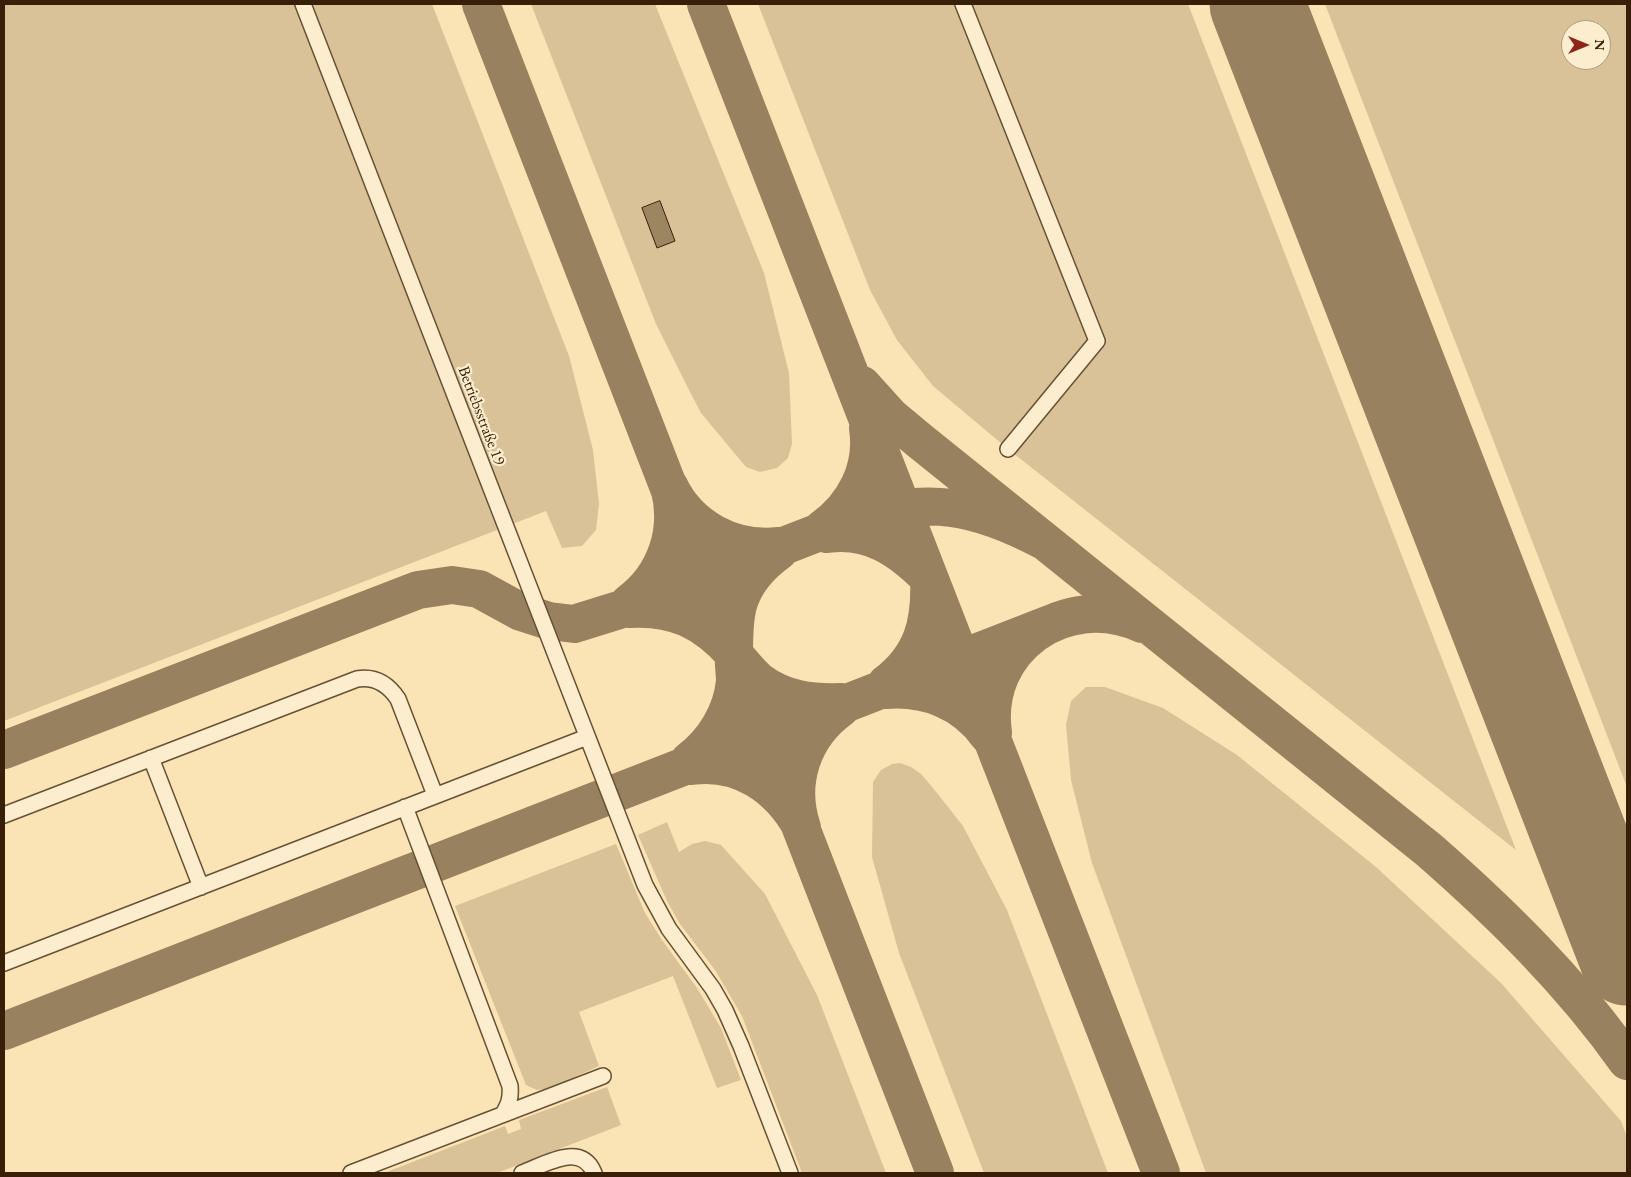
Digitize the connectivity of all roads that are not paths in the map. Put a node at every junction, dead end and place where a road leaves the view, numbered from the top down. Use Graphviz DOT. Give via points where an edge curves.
graph roads {
  1 [pos="303,4"];
  2 [pos="963,4"];
  3 [pos="1008,449"];
  4 [pos="587,737"];
  5 [pos="151,758"];
  6 [pos="435,795"];
  7 [pos="404,807"];
  8 [pos="4,815"];
  9 [pos="200,887"];
  10 [pos="4,963"];
  11 [pos="603,1076"];
  12 [pos="503,1114"];
  13 [pos="351,1173"];
  14 [pos="522,1173"];
  15 [pos="594,1173"];
  16 [pos="790,1173"];
  1 -- 4 [label="lane, Betriebsstraße 19"];
  2 -- 3 [label="lane" via="1097,341"];
  4 -- 6 [label="lane"];
  4 -- 16 [label="lane, Betriebsstraße 19" via="656,907 725,1010"];
  5 -- 6 [label="lane" via="366,677 385,684 398,699"];
  5 -- 8 [label="lane"];
  5 -- 9 [label="lane"];
  6 -- 7 [label="lane"];
  7 -- 9 [label="lane"];
  7 -- 12 [label="lane" via="510,1086 510,1103"];
  9 -- 10 [label="lane"];
  11 -- 12 [label="lane"];
  12 -- 13 [label="lane"];
  14 -- 15 [label="lane" via="566,1156 580,1157"];
}
